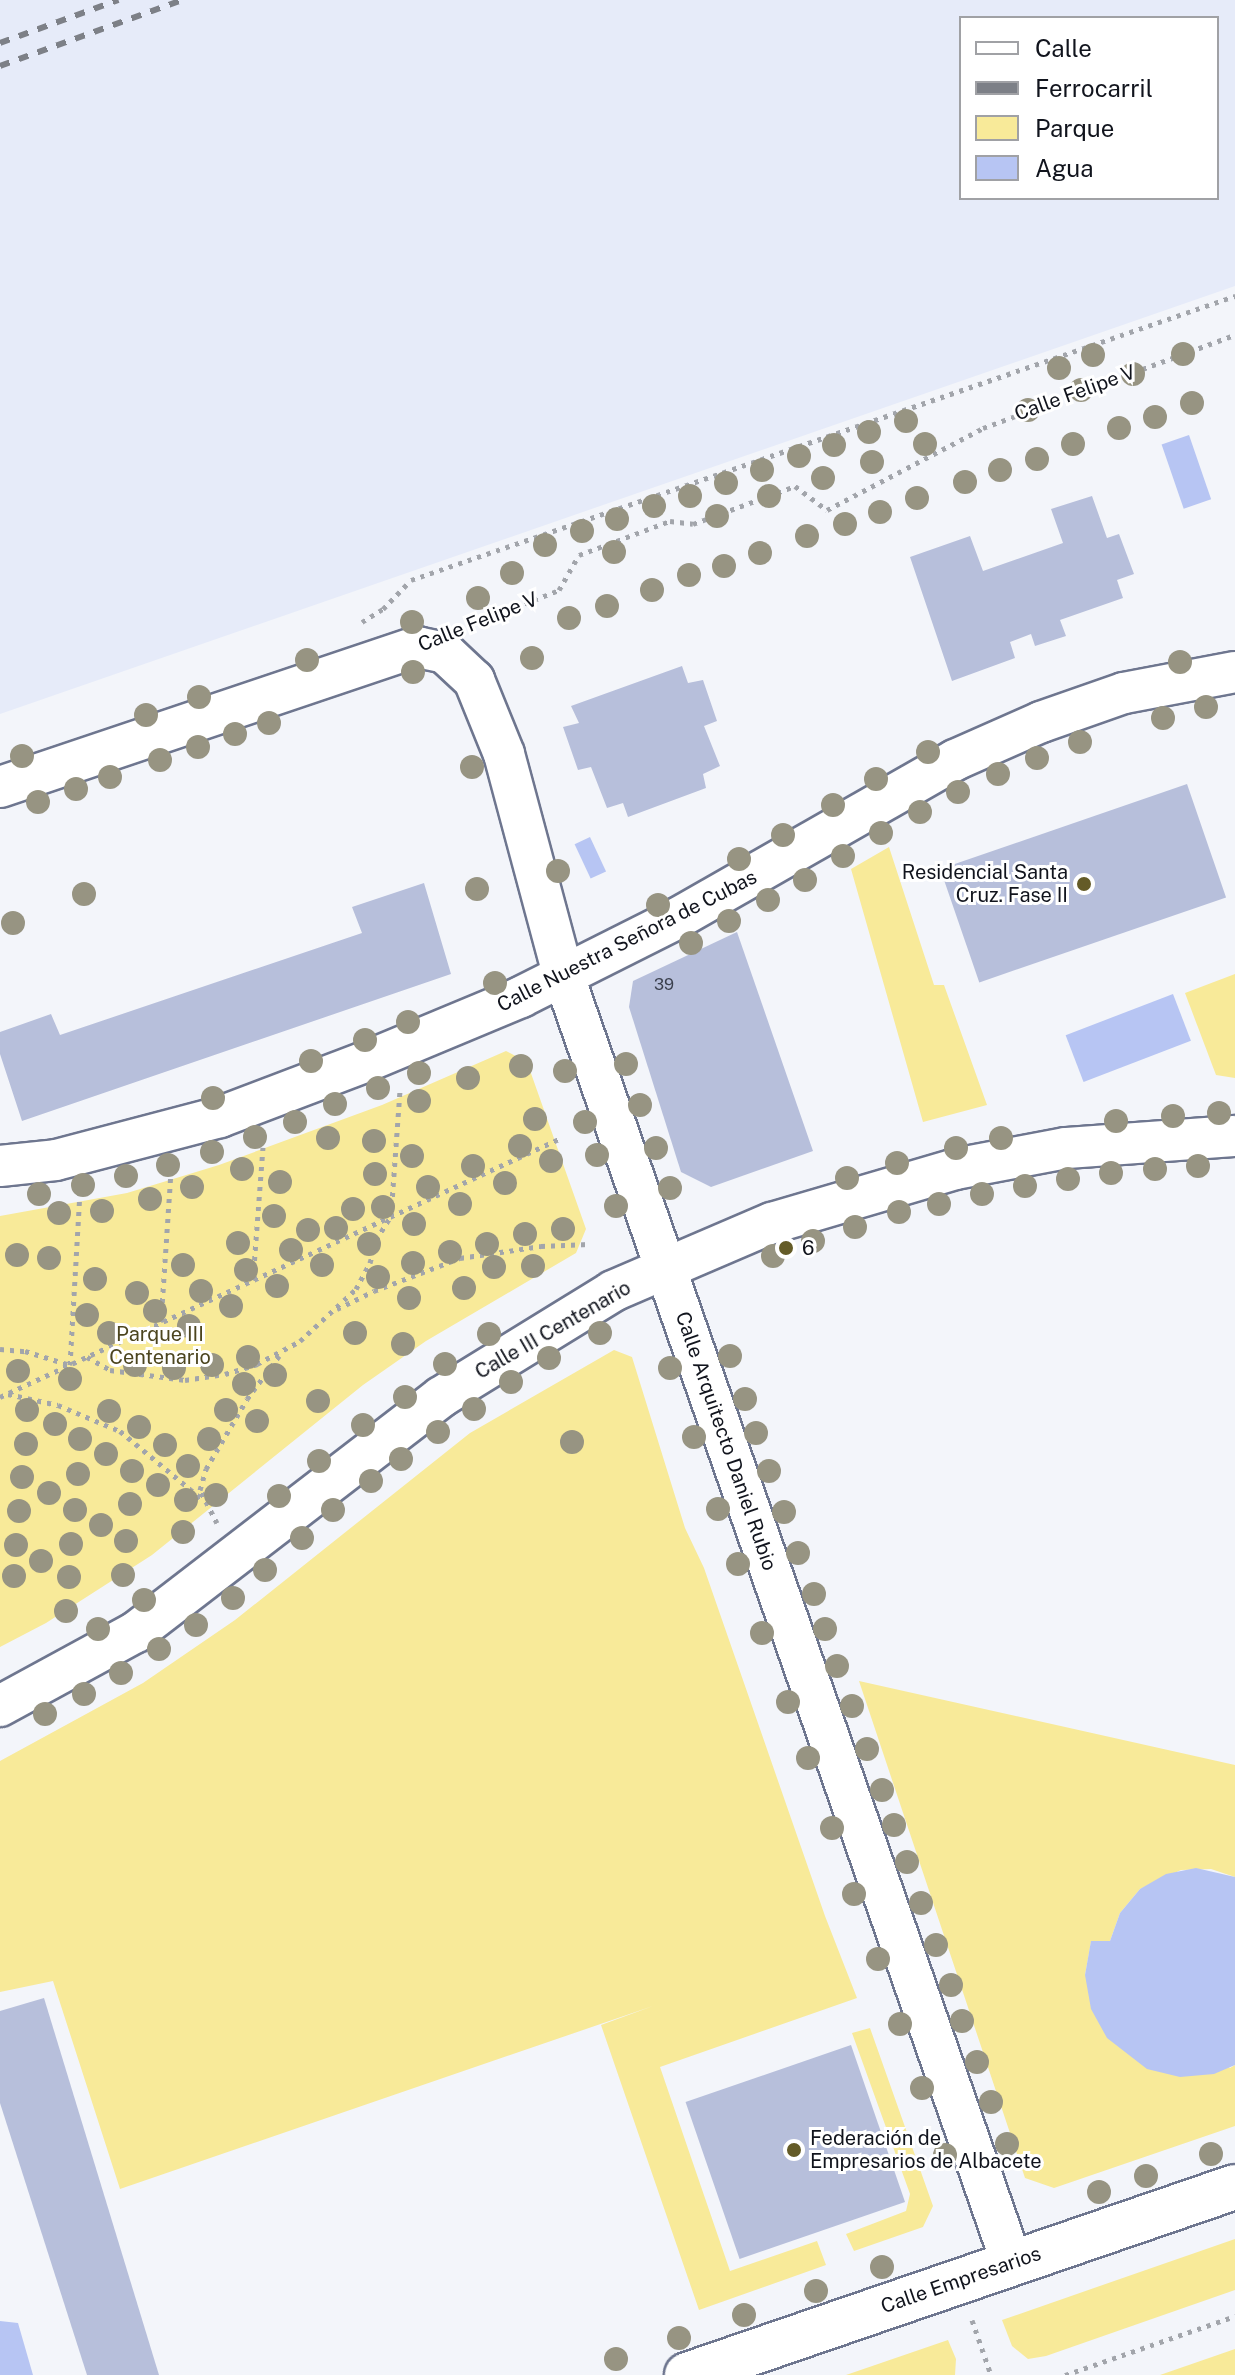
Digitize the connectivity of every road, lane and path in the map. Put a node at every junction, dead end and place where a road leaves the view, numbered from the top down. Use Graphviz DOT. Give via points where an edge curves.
graph roads {
  1 [pos="1235,296"];
  2 [pos="1235,335"];
  3 [pos="357,626"];
  4 [pos="417,647"];
  5 [pos="1235,672"];
  6 [pos="0,787"];
  7 [pos="563,974"];
  8 [pos="400,1091"];
  9 [pos="1235,1136"];
  10 [pos="561,1138"];
  11 [pos="263,1147"];
  12 [pos="0,1166"];
  13 [pos="171,1170"];
  14 [pos="80,1189"];
  15 [pos="391,1216"];
  16 [pos="589,1244"];
  17 [pos="666,1269"];
  18 [pos="253,1280"];
  19 [pos="332,1312"];
  20 [pos="161,1322"];
  21 [pos="0,1349"];
  22 [pos="280,1355"];
  23 [pos="87,1357"];
  24 [pos="70,1365"];
  25 [pos="3,1396"];
  26 [pos="203,1500"];
  27 [pos="237,1554"];
  28 [pos="0,1706"];
  29 [pos="1235,2187"];
  30 [pos="1012,2263"];
  31 [pos="959,2281"];
  32 [pos="1235,2316"];
  33 [pos="687,2375"];
  34 [pos="991,2375"];
  35 [pos="1065,2375"];
  1 -- 3 [label="path" via="411,580"];
  2 -- 4 [label="path, Calle Felipe V" via="983,428 827,510 795,486 693,524 670,521 592,550 579,555 559,590"];
  4 -- 6 [label="street, Calle Felipe V"];
  4 -- 7 [label="street, Calle Arquitecto Daniel Rubio" via="445,653 474,680 504,754"];
  5 -- 7 [label="street, Calle Nuestra Señora de Cubas" via="1124,693 955,760 737,887"];
  7 -- 12 [label="street, Calle Nuestra Señora de Cubas" via="380,1056 220,1117 56,1160"];
  7 -- 17 [label="street, Calle Arquitecto Daniel Rubio"];
  8 -- 15 [label="path"];
  9 -- 17 [label="street, Calle III Centenario" via="1066,1148 955,1169 772,1223"];
  10 -- 15 [label="path"];
  11 -- 18 [label="path"];
  13 -- 20 [label="path"];
  14 -- 24 [label="path"];
  15 -- 18 [label="path"];
  15 -- 19 [label="path" via="356,1289"];
  16 -- 19 [label="path" via="460,1258"];
  17 -- 27 [label="street, Calle III Centenario" via="613,1291 441,1397"];
  17 -- 30 [label="street, Calle Arquitecto Daniel Rubio"];
  18 -- 20 [label="path"];
  19 -- 22 [label="path"];
  20 -- 23 [label="path"];
  21 -- 24 [label="path"];
  22 -- 23 [label="path" via="225,1374 185,1380 110,1370"];
  22 -- 26 [label="path" via="206,1469"];
  23 -- 24 [label="path"];
  24 -- 25 [label="path"];
  25 -- 26 [label="path" via="31,1396 120,1431"];
  26 -- 27 [label="path"];
  27 -- 28 [label="street, Calle III Centenario" via="136,1632"];
  29 -- 30 [label="main road, Calle Empresarios"];
  30 -- 31 [label="main road, Calle Empresarios"];
  31 -- 33 [label="main road, Calle Empresarios"];
  31 -- 34 [label="path"];
  32 -- 35 [label="path"];
}
